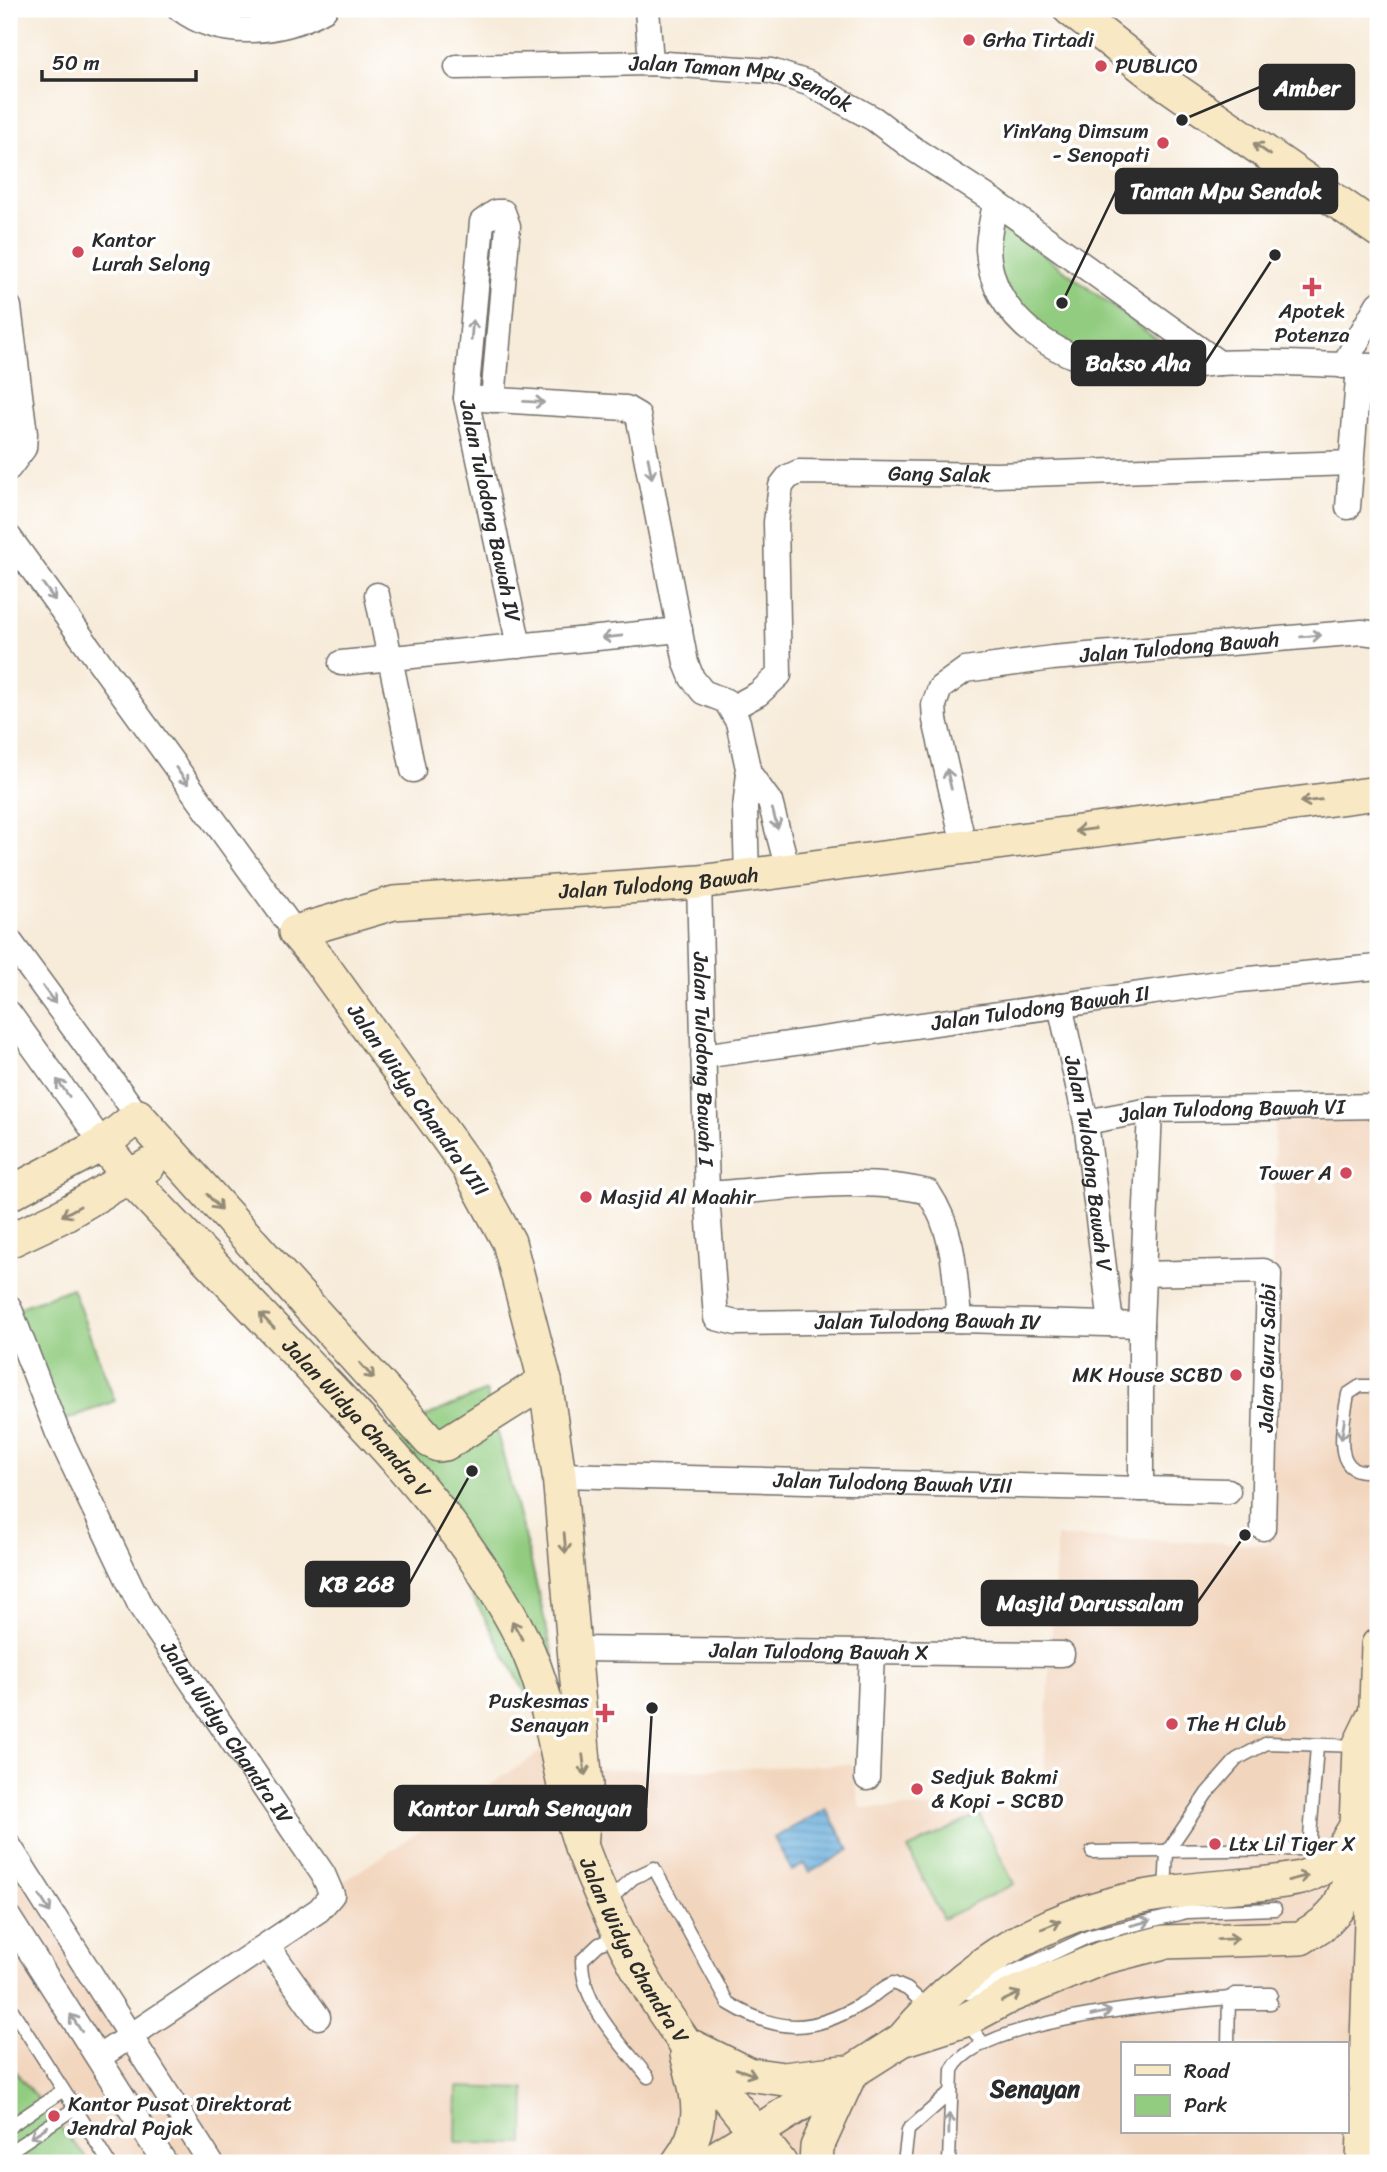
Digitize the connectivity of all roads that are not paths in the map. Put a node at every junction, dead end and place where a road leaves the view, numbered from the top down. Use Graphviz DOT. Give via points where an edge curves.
graph roads {
  1 [pos="180,9"];
  2 [pos="325,9"];
  3 [pos="647,9"];
  4 [pos="1070,9"];
  5 [pos="651,63"];
  6 [pos="457,67"];
  7 [pos="995,202"];
  8 [pos="1378,230"];
  9 [pos="1378,304"];
  10 [pos="9,307"];
  11 [pos="1219,363"];
  12 [pos="1360,366"];
  13 [pos="466,398"];
  14 [pos="493,400"];
  15 [pos="1352,463"];
  16 [pos="9,468"];
  17 [pos="1348,507"];
  18 [pos="9,537"];
  19 [pos="377,595"];
  20 [pos="680,630"];
  21 [pos="1378,634"];
  22 [pos="519,646"];
  23 [pos="390,659"];
  24 [pos="341,663"];
  25 [pos="732,708"];
  26 [pos="414,769"];
  27 [pos="749,773"];
  28 [pos="1378,793"];
  29 [pos="964,845"];
  30 [pos="788,870"];
  31 [pos="747,876"];
  32 [pos="699,882"];
  33 [pos="353,915"];
  34 [pos="295,932"];
  35 [pos="9,940"];
  36 [pos="319,960"];
  37 [pos="1378,967"];
  38 [pos="1060,1005"];
  39 [pos="9,1013"];
  40 [pos="703,1056"];
  41 [pos="1378,1106"];
  42 [pos="1150,1110"];
  43 [pos="138,1116"];
  44 [pos="1086,1122"];
  45 [pos="103,1144"];
  46 [pos="169,1151"];
  47 [pos="131,1178"];
  48 [pos="9,1194"];
  49 [pos="707,1194"];
  50 [pos="9,1241"];
  51 [pos="1142,1275"];
  52 [pos="9,1307"];
  53 [pos="716,1318"];
  54 [pos="958,1320"];
  55 [pos="1111,1324"];
  56 [pos="1141,1325"];
  57 [pos="1378,1386"];
  58 [pos="547,1391"];
  59 [pos="1378,1469"];
  60 [pos="559,1475"];
  61 [pos="1141,1489"];
  62 [pos="1228,1492"];
  63 [pos="1263,1528"];
  64 [pos="1378,1645"];
  65 [pos="574,1649"];
  66 [pos="872,1652"];
  67 [pos="1062,1654"];
  68 [pos="1376,1713"];
  69 [pos="567,1729"];
  70 [pos="1317,1745"];
  71 [pos="1359,1746"];
  72 [pos="867,1778"];
  73 [pos="1377,1796"];
  74 [pos="1356,1827"];
  75 [pos="9,1846"];
  76 [pos="581,1847"];
  77 [pos="1092,1852"];
  78 [pos="1167,1852"];
  79 [pos="633,1878"];
  80 [pos="1376,1878"];
  81 [pos="1166,1893"];
  82 [pos="602,1894"];
  83 [pos="1275,1909"];
  84 [pos="9,1918"];
  85 [pos="621,1934"];
  86 [pos="267,1945"];
  87 [pos="1229,1998"];
  88 [pos="1271,1999"];
  89 [pos="9,2005"];
  90 [pos="318,2017"];
  91 [pos="955,2021"];
  92 [pos="129,2037"];
  93 [pos="684,2041"];
  94 [pos="1228,2042"];
  95 [pos="99,2057"];
  96 [pos="851,2070"];
  97 [pos="648,2077"];
  98 [pos="1372,2089"];
  99 [pos="62,2091"];
  100 [pos="950,2093"];
  101 [pos="75,2108"];
  102 [pos="9,2127"];
  103 [pos="756,2133"];
  104 [pos="9,2152"];
  105 [pos="109,2163"];
  106 [pos="165,2163"];
  107 [pos="211,2163"];
  108 [pos="678,2163"];
  109 [pos="708,2163"];
  110 [pos="780,2163"];
  111 [pos="816,2163"];
  112 [pos="904,2163"];
  113 [pos="948,2163"];
  114 [pos="1363,2163"];
  1 -- 2 [label="street" via="190,17 230,29 254,30 277,29"];
  3 -- 5 [label="street"];
  8 -- 4 [label="street, one-way" via="1156,76"];
  5 -- 6 [label="street, Jalan Taman Mpu Sendok"];
  5 -- 7 [label="street, Jalan Taman Mpu Sendok" via="771,71 808,83 874,119"];
  7 -- 11 [label="street, Jalan Taman Mpu Sendok"];
  7 -- 11 [label="street" via="988,249 995,281 1006,304 1030,332 1055,351 1126,370 1163,371"];
  9 -- 12 [label="street"];
  10 -- 16 [label="street" via="25,434 24,448"];
  11 -- 12 [label="street"];
  12 -- 15 [label="street"];
  13 -- 14 [label="street, Jalan Tulodong Bawah IV"];
  13 -- 14 [label="street, one-way" via="482,222 503,212 508,226"];
  13 -- 22 [label="street, Jalan Tulodong Bawah IV"];
  14 -- 20 [label="street, Jalan Tulodong Bawah IV, one-way" via="626,408 638,415"];
  15 -- 17 [label="street"];
  15 -- 25 [label="street, Gang Salak" via="997,475 799,472 781,486 776,522 779,675"];
  18 -- 34 [label="street, Jalan Widya Chandra VIII, one-way"];
  19 -- 23 [label="street"];
  20 -- 22 [label="street, Jalan Tulodong Bawah IV, one-way"];
  20 -- 25 [label="street, Jalan Tulodong Bawah IV" via="692,678 703,692"];
  29 -- 21 [label="street, Jalan Tulodong Bawah, one-way" via="934,705 940,688 965,670 1052,658"];
  22 -- 23 [label="street"];
  23 -- 24 [label="street"];
  23 -- 26 [label="street"];
  25 -- 27 [label="street"];
  27 -- 30 [label="street, one-way" via="770,802"];
  27 -- 31 [label="street"];
  28 -- 29 [label="street, Jalan Tulodong Bawah, one-way"];
  29 -- 30 [label="street, Jalan Tulodong Bawah"];
  30 -- 31 [label="street, Jalan Tulodong Bawah"];
  31 -- 32 [label="street, Jalan Tulodong Bawah"];
  32 -- 33 [label="street, Jalan Tulodong Bawah" via="394,903"];
  32 -- 40 [label="street, Jalan Tulodong Bawah I"];
  33 -- 34 [label="street, Jalan Tulodong Bawah"];
  33 -- 36 [label="street"];
  34 -- 36 [label="street, Jalan Widya Chandra VIII"];
  35 -- 43 [label="street, Jalan Widya Chandra V, one-way"];
  36 -- 58 [label="street, Jalan Widya Chandra VIII" via="468,1167 492,1208 509,1242"];
  37 -- 38 [label="street, Jalan Tulodong Bawah II" via="1239,980"];
  38 -- 40 [label="street, Jalan Tulodong Bawah II"];
  38 -- 44 [label="street, Jalan Tulodong Bawah V"];
  45 -- 39 [label="street, Jalan Widya Chandra V, one-way"];
  40 -- 49 [label="street, Jalan Tulodong Bawah I"];
  41 -- 42 [label="street, Jalan Tulodong Bawah VI"];
  42 -- 44 [label="street, Jalan Tulodong Bawah VI"];
  42 -- 51 [label="street"];
  43 -- 45 [label="street"];
  43 -- 46 [label="street, Jalan Widya Chandra V"];
  44 -- 55 [label="street, Jalan Tulodong Bawah V"];
  45 -- 47 [label="street, Jalan Widya Chandra V"];
  45 -- 48 [label="street"];
  46 -- 47 [label="street"];
  46 -- 58 [label="street, Jalan Widya Chandra V, one-way" via="430,1441 445,1444 515,1398"];
  47 -- 50 [label="street, one-way"];
  69 -- 47 [label="street, Jalan Widya Chandra V, one-way" via="484,1570 439,1510 379,1439"];
  49 -- 53 [label="street, Jalan Tulodong Bawah I"];
  49 -- 54 [label="street" via="858,1185 928,1192 942,1212 953,1248"];
  51 -- 56 [label="street"];
  51 -- 63 [label="street, Jalan Guru Saibi" via="1269,1274"];
  52 -- 86 [label="street, Jalan Widya Chandra IV" via="57,1431 141,1607 329,1884 332,1895 319,1910"];
  53 -- 54 [label="street, Jalan Tulodong Bawah IV" via="736,1323"];
  54 -- 55 [label="street, Jalan Tulodong Bawah IV"];
  55 -- 56 [label="street, Jalan Tulodong Bawah IV"];
  56 -- 61 [label="street"];
  57 -- 59 [label="lane, one-way" via="1360,1386 1348,1394 1340,1444 1344,1460"];
  58 -- 60 [label="street, Jalan Widya Chandra VIII"];
  60 -- 61 [label="street, Jalan Tulodong Bawah VIII"];
  60 -- 65 [label="street, Jalan Widya Chandra VIII, one-way"];
  61 -- 62 [label="street, Jalan Tulodong Bawah VIII"];
  64 -- 68 [label="street"];
  65 -- 66 [label="street, Jalan Tulodong Bawah X"];
  65 -- 69 [label="street, Jalan Widya Chandra VIII"];
  66 -- 67 [label="street, Jalan Tulodong Bawah X"];
  66 -- 72 [label="street"];
  68 -- 71 [label="street"];
  68 -- 73 [label="street"];
  69 -- 76 [label="street, Jalan Widya Chandra VIII" via="586,1785"];
  70 -- 71 [label="lane"];
  70 -- 78 [label="lane" via="1267,1744 1237,1759 1207,1793"];
  70 -- 78 [label="lane" via="1307,1844 1299,1849"];
  71 -- 74 [label="street"];
  73 -- 80 [label="street"];
  81 -- 74 [label="street, one-way" via="1284,1881 1319,1872 1338,1856"];
  91 -- 74 [label="street, one-way" via="1102,1958 1164,1942 1301,1938 1338,1908 1348,1885"];
  75 -- 92 [label="street, one-way"];
  76 -- 82 [label="street, Jalan Widya Chandra V"];
  77 -- 78 [label="lane"];
  78 -- 81 [label="lane"];
  79 -- 82 [label="lane"];
  79 -- 82 [label="lane"];
  79 -- 91 [label="lane" via="654,1868 728,2003 749,2016 807,2027 832,2022 893,1983"];
  80 -- 98 [label="street"];
  91 -- 81 [label="street, one-way" via="978,1965 1040,1929 1079,1914"];
  82 -- 85 [label="street, Jalan Widya Chandra V"];
  91 -- 83 [label="lane, one-way" via="965,1995 1090,1936 1187,1912"];
  95 -- 84 [label="street, one-way"];
  85 -- 93 [label="street, Jalan Widya Chandra V"];
  85 -- 97 [label="lane" via="582,1960 582,1977 597,2010"];
  86 -- 90 [label="street"];
  86 -- 92 [label="street, Jalan Widya Chandra IV"];
  87 -- 88 [label="lane" via="1235,2003"];
  91 -- 87 [label="lane, one-way"];
  87 -- 94 [label="lane"];
  89 -- 99 [label="lane"];
  91 -- 96 [label="street" via="902,2040"];
  91 -- 100 [label="lane" via="958,2058"];
  92 -- 95 [label="street, Jalan Widya Chandra IV"];
  92 -- 107 [label="street"];
  93 -- 96 [label="street, one-way" via="748,2074 813,2078"];
  93 -- 103 [label="street, Jalan Widya Chandra V"];
  93 -- 108 [label="street" via="699,2102 692,2145"];
  95 -- 106 [label="street"];
  96 -- 103 [label="street"];
  96 -- 111 [label="street" via="817,2147"];
  98 -- 114 [label="street"];
  99 -- 101 [label="lane"];
  99 -- 102 [label="lane"];
  100 -- 112 [label="lane" via="908,2130"];
  113 -- 100 [label="lane, one-way"];
  101 -- 104 [label="lane, one-way"];
  101 -- 105 [label="lane"];
  103 -- 109 [label="street"];
  103 -- 110 [label="street, Jalan Widya Chandra V"];
}
